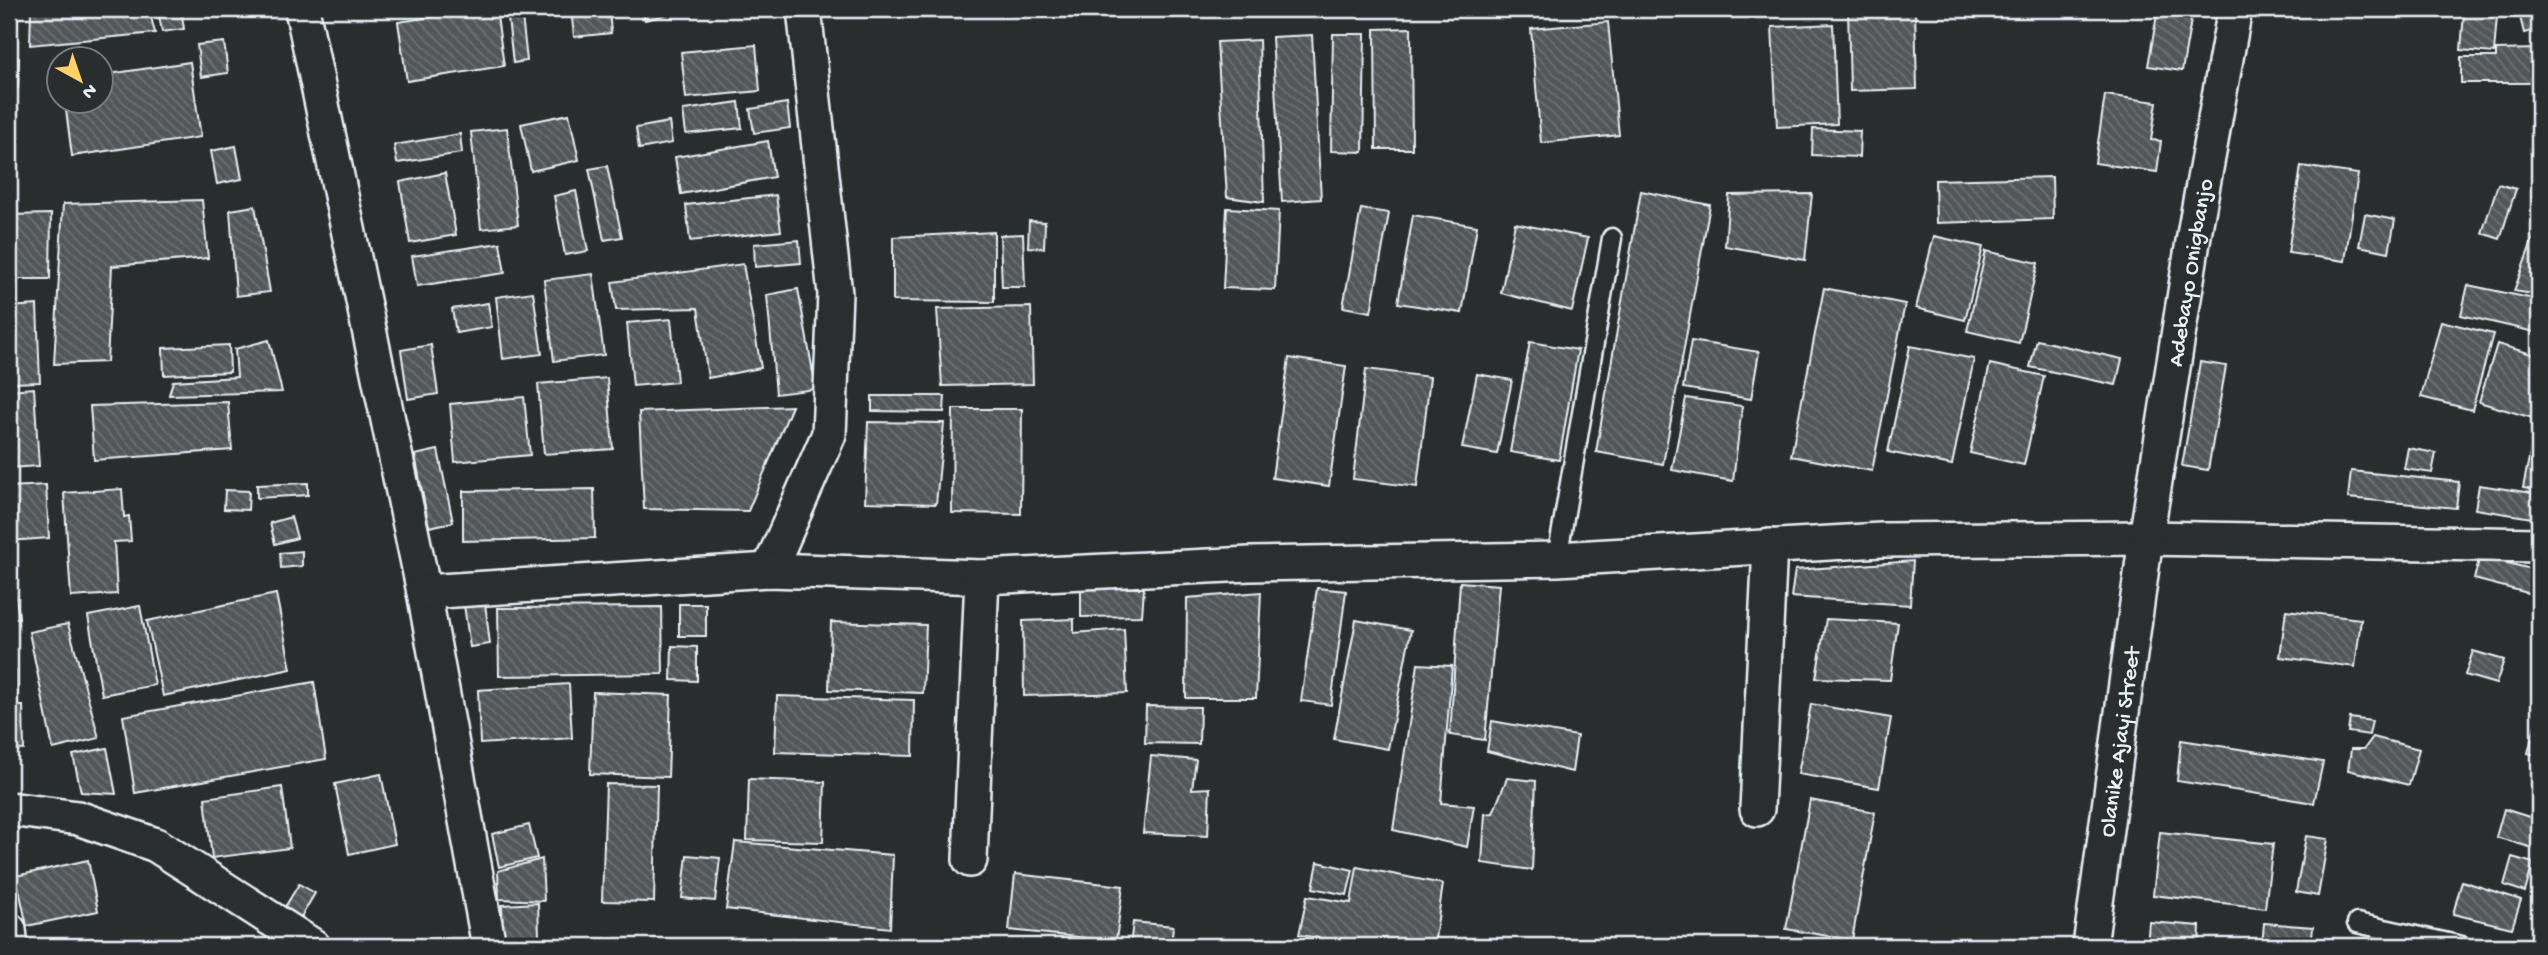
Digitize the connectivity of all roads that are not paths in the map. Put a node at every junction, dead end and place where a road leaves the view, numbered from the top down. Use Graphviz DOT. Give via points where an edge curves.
graph roads {
  1 [pos="302,9"];
  2 [pos="804,9"];
  3 [pos="2235,9"];
  4 [pos="1612,239"];
  5 [pos="2146,538"];
  6 [pos="2539,545"];
  7 [pos="1770,546"];
  8 [pos="1557,559"];
  9 [pos="769,570"];
  10 [pos="982,577"];
  11 [pos="424,592"];
  12 [pos="9,809"];
  13 [pos="1757,809"];
  14 [pos="970,860"];
  15 [pos="2357,923"];
  16 [pos="9,930"];
  17 [pos="11,946"];
  18 [pos="313,946"];
  19 [pos="489,946"];
  20 [pos="2090,946"];
  21 [pos="2462,946"];
  1 -- 11 [label="street"];
  2 -- 9 [label="street" via="835,294 829,434"];
  3 -- 5 [label="street, Adebayo Onigbanjo"];
  4 -- 8 [label="lane"];
  5 -- 6 [label="street"];
  5 -- 7 [label="street" via="1881,540"];
  5 -- 20 [label="street, Olanike Ajayi Street"];
  7 -- 8 [label="street"];
  7 -- 13 [label="street"];
  8 -- 10 [label="street" via="1250,564"];
  9 -- 10 [label="street"];
  9 -- 11 [label="street"];
  10 -- 14 [label="street"];
  11 -- 19 [label="street"];
  12 -- 18 [label="street" via="78,818 156,845"];
  15 -- 21 [label="lane"];
  16 -- 17 [label="street"];
}
